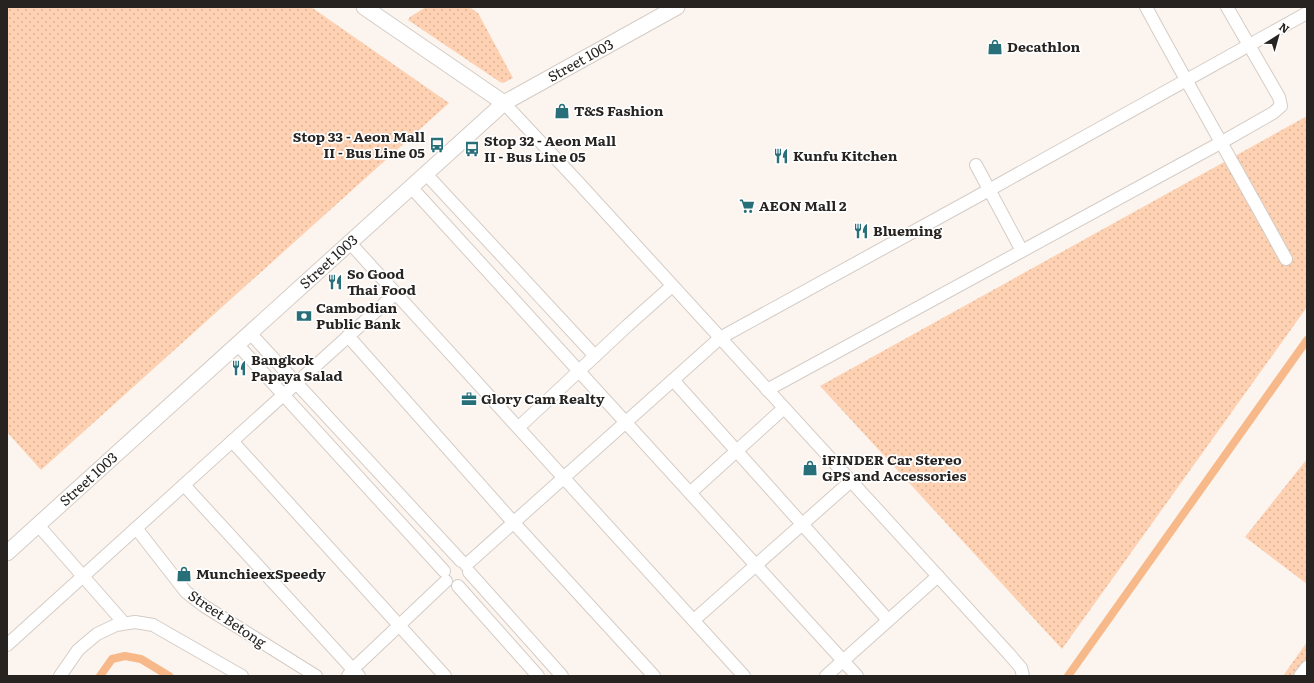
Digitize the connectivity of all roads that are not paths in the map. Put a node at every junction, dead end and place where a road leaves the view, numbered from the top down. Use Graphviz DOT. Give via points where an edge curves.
graph roads {
  1 [pos="364,7"];
  2 [pos="677,7"];
  3 [pos="1146,7"];
  4 [pos="1227,7"];
  5 [pos="1307,13"];
  6 [pos="1248,45"];
  7 [pos="1186,80"];
  8 [pos="504,103"];
  9 [pos="1222,142"];
  10 [pos="976,165"];
  11 [pos="426,174"];
  12 [pos="411,187"];
  13 [pos="989,190"];
  14 [pos="350,243"];
  15 [pos="1022,251"];
  16 [pos="1286,259"];
  17 [pos="672,286"];
  18 [pos="396,293"];
  19 [pos="560,318"];
  20 [pos="250,332"];
  21 [pos="544,332"];
  22 [pos="348,336"];
  23 [pos="720,338"];
  24 [pos="237,344"];
  25 [pos="595,356"];
  26 [pos="579,371"];
  27 [pos="673,380"];
  28 [pos="296,383"];
  29 [pos="767,390"];
  30 [pos="284,395"];
  31 [pos="784,408"];
  32 [pos="626,422"];
  33 [pos="519,427"];
  34 [pos="232,440"];
  35 [pos="736,452"];
  36 [pos="564,477"];
  37 [pos="851,481"];
  38 [pos="184,485"];
  39 [pos="690,493"];
  40 [pos="513,522"];
  41 [pos="38,525"];
  42 [pos="802,525"];
  43 [pos="136,528"];
  44 [pos="7,552"];
  45 [pos="756,565"];
  46 [pos="465,566"];
  47 [pos="83,576"];
  48 [pos="445,576"];
  49 [pos="938,576"];
  50 [pos="458,586"];
  51 [pos="694,620"];
  52 [pos="888,620"];
  53 [pos="124,623"];
  54 [pos="400,625"];
  55 [pos="7,645"];
  56 [pos="843,661"];
  57 [pos="1307,667"];
  58 [pos="353,674"];
  59 [pos="60,676"];
  60 [pos="242,676"];
  61 [pos="316,676"];
  62 [pos="445,676"];
  63 [pos="538,676"];
  64 [pos="562,676"];
  65 [pos="654,676"];
  66 [pos="744,676"];
  67 [pos="826,676"];
  68 [pos="857,676"];
  69 [pos="1023,676"];
  70 [pos="1300,676"];
  1 -- 8 [label="main road"];
  2 -- 8 [label="main road, Street 1003"];
  3 -- 7 [label="street"];
  4 -- 6 [label="street"];
  5 -- 6 [label="street"];
  6 -- 7 [label="street"];
  6 -- 9 [label="street" via="1279,97 1281,106"];
  7 -- 9 [label="street"];
  7 -- 13 [label="street"];
  8 -- 11 [label="main road, Street 1003"];
  8 -- 17 [label="street"];
  9 -- 15 [label="street"];
  9 -- 16 [label="street"];
  10 -- 13 [label="street"];
  11 -- 12 [label="main road, Street 1003"];
  11 -- 19 [label="street"];
  12 -- 14 [label="main road, Street 1003"];
  12 -- 21 [label="street"];
  13 -- 15 [label="street"];
  13 -- 23 [label="street"];
  14 -- 18 [label="street"];
  14 -- 20 [label="main road, Street 1003"];
  15 -- 29 [label="street"];
  17 -- 23 [label="street"];
  17 -- 25 [label="street"];
  18 -- 22 [label="street"];
  18 -- 33 [label="street"];
  19 -- 21 [label="street"];
  19 -- 25 [label="street"];
  20 -- 24 [label="main road, Street 1003"];
  20 -- 28 [label="street"];
  21 -- 26 [label="street"];
  22 -- 28 [label="street"];
  22 -- 40 [label="street"];
  23 -- 27 [label="street"];
  23 -- 29 [label="street"];
  24 -- 30 [label="street"];
  24 -- 41 [label="main road, Street 1003"];
  25 -- 26 [label="street"];
  26 -- 32 [label="street"];
  26 -- 33 [label="street"];
  27 -- 32 [label="street"];
  27 -- 35 [label="street"];
  28 -- 30 [label="street"];
  28 -- 46 [label="street"];
  29 -- 31 [label="street"];
  30 -- 34 [label="street"];
  30 -- 48 [label="street"];
  31 -- 35 [label="street"];
  31 -- 37 [label="street"];
  32 -- 36 [label="street"];
  32 -- 39 [label="street"];
  33 -- 36 [label="street"];
  34 -- 38 [label="street"];
  34 -- 54 [label="street"];
  35 -- 39 [label="street"];
  35 -- 42 [label="street"];
  36 -- 40 [label="street"];
  36 -- 51 [label="street"];
  37 -- 42 [label="street"];
  37 -- 49 [label="street"];
  38 -- 43 [label="street"];
  38 -- 58 [label="street"];
  39 -- 45 [label="street"];
  40 -- 46 [label="street"];
  40 -- 65 [label="street"];
  41 -- 44 [label="main road, Street 1003"];
  41 -- 47 [label="street"];
  42 -- 45 [label="street"];
  42 -- 52 [label="street"];
  43 -- 47 [label="street"];
  43 -- 61 [label="street, Street Betong" via="186,592"];
  45 -- 51 [label="street"];
  45 -- 56 [label="street"];
  46 -- 48 [label="street" via="450,562 445,567"];
  46 -- 50 [label="street" via="469,576"];
  46 -- 64 [label="street"];
  47 -- 53 [label="street"];
  47 -- 55 [label="street"];
  48 -- 50 [label="street" via="450,584"];
  48 -- 54 [label="street"];
  49 -- 52 [label="street"];
  49 -- 69 [label="street" via="1021,668"];
  50 -- 63 [label="street"];
  51 -- 66 [label="street"];
  52 -- 56 [label="street"];
  53 -- 59 [label="street" via="106,629 88,640"];
  53 -- 60 [label="street" via="153,625"];
  54 -- 58 [label="street"];
  54 -- 62 [label="street"];
  56 -- 67 [label="street"];
  56 -- 68 [label="street"];
  57 -- 70 [label="street"];
}
